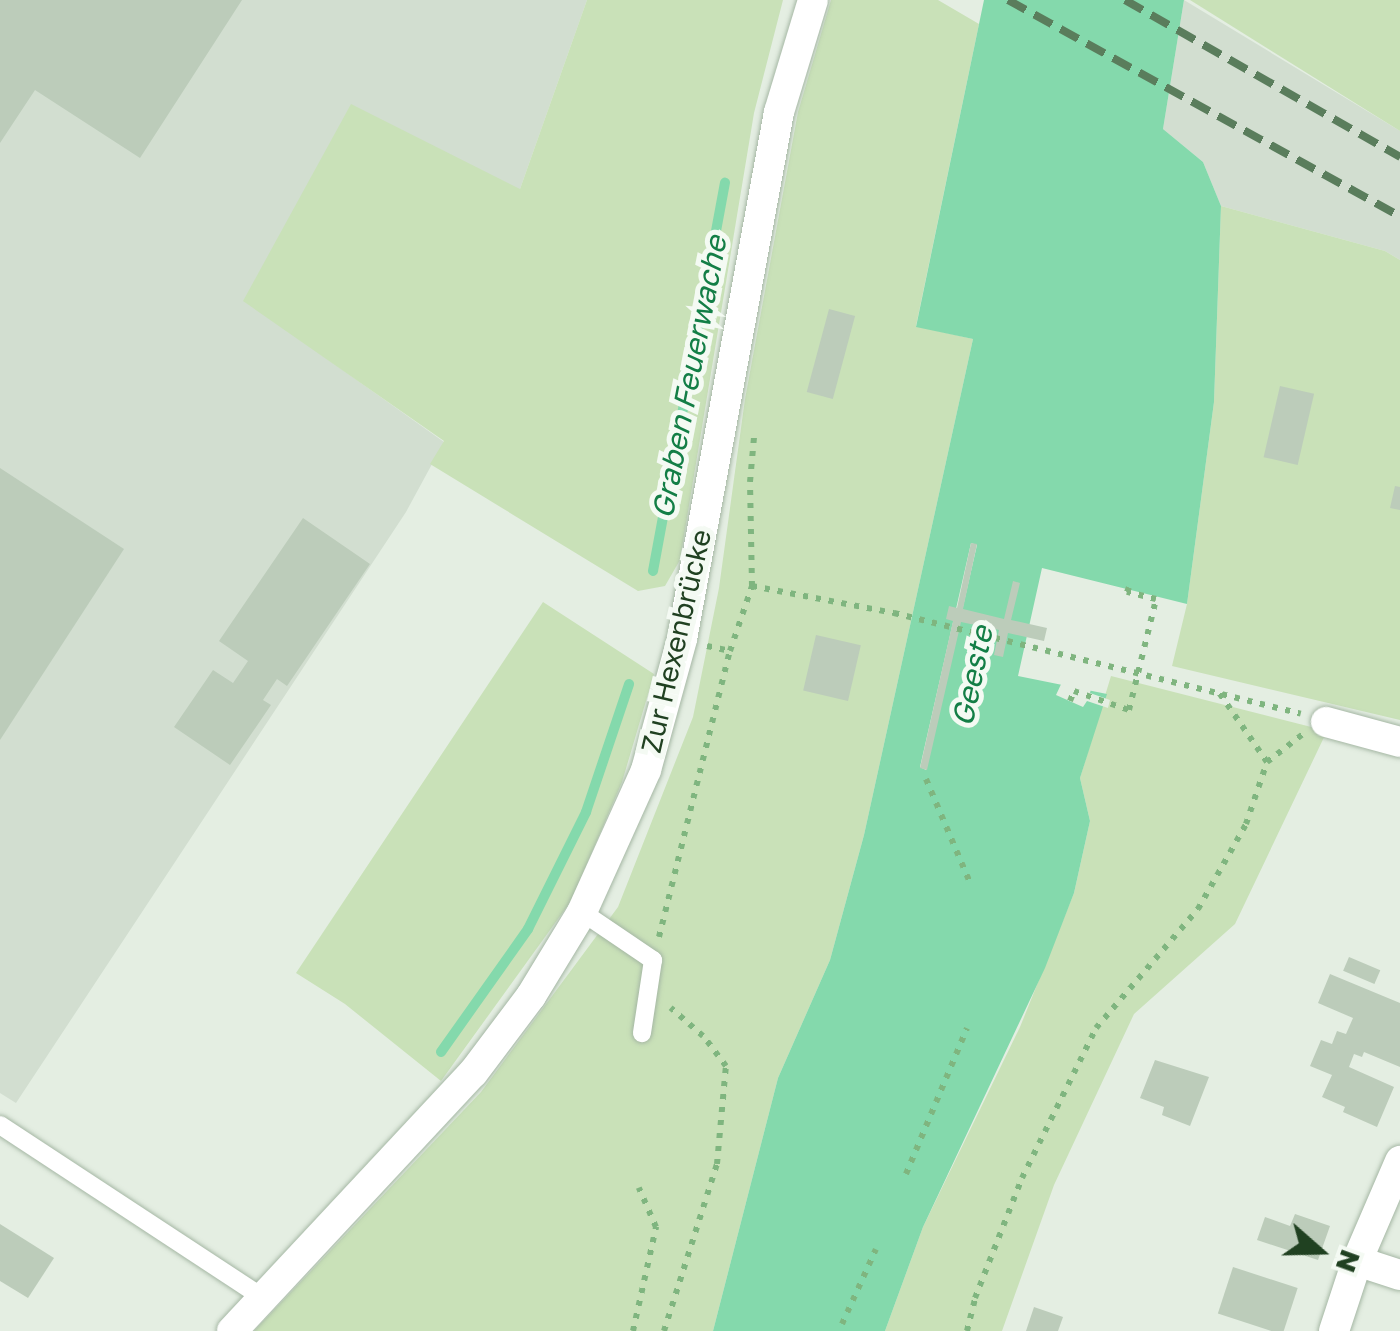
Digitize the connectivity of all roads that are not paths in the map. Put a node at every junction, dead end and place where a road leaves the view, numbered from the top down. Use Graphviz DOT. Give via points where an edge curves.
graph roads {
  1 [pos="814,0"];
  2 [pos="1326,722"];
  3 [pos="1400,742"];
  4 [pos="582,912"];
  5 [pos="642,1033"];
  6 [pos="0,1125"];
  7 [pos="1400,1162"];
  8 [pos="1358,1261"];
  9 [pos="1400,1275"];
  10 [pos="263,1298"];
  11 [pos="232,1331"];
  12 [pos="1334,1331"];
  1 -- 4 [label="street, Zur Hexenbrücke" via="779,112 682,640 646,770"];
  2 -- 3 [label="street"];
  4 -- 5 [label="lane" via="653,960"];
  4 -- 10 [label="street, Zur Hexenbrücke" via="474,1073"];
  6 -- 10 [label="lane"];
  7 -- 8 [label="street"];
  8 -- 9 [label="street"];
  8 -- 12 [label="street"];
  10 -- 11 [label="street, Zur Hexenbrücke"];
}
